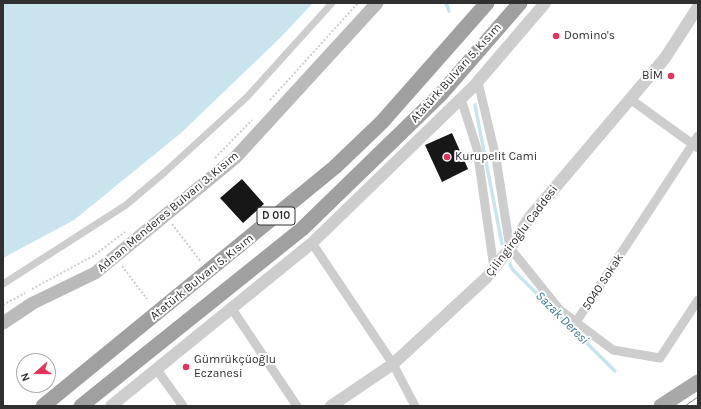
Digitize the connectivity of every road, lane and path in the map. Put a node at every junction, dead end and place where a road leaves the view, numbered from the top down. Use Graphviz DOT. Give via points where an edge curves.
graph roads {
  1 [pos="332,3"];
  2 [pos="358,3"];
  3 [pos="377,3"];
  4 [pos="487,3"];
  5 [pos="520,3"];
  6 [pos="544,3"];
  7 [pos="698,7"];
  8 [pos="478,82"];
  9 [pos="461,99"];
  10 [pos="630,99"];
  11 [pos="266,105"];
  12 [pos="256,116"];
  13 [pos="698,136"];
  14 [pos="695,147"];
  15 [pos="214,159"];
  16 [pos="166,216"];
  17 [pos="129,228"];
  18 [pos="312,243"];
  19 [pos="510,248"];
  20 [pos="116,257"];
  21 [pos="202,263"];
  22 [pos="494,268"];
  23 [pos="3,284"];
  24 [pos="147,299"];
  25 [pos="698,300"];
  26 [pos="3,305"];
  27 [pos="232,309"];
  28 [pos="576,322"];
  29 [pos="3,323"];
  30 [pos="393,364"];
  31 [pos="157,370"];
  32 [pos="698,382"];
  33 [pos="43,406"];
  34 [pos="81,406"];
  35 [pos="111,406"];
  36 [pos="183,406"];
  37 [pos="297,406"];
  38 [pos="331,406"];
  39 [pos="415,406"];
  40 [pos="661,406"];
  1 -- 23 [label="street" via="247,97 165,172 126,205"];
  2 -- 11 [label="path"];
  3 -- 16 [label="main road, Adnan Menderes Bulvarı 3. Kısım" via="235,158"];
  4 -- 33 [label="highway, Atatürk Bulvarı 5. Kısım / D 010" via="382,122 335,167"];
  5 -- 34 [label="highway, Atatürk Bulvarı 5. Kısım / D 010" via="441,94 302,229"];
  6 -- 8 [label="street"];
  7 -- 10 [label="street, Çilingiroğlu Caddesi" via="665,58"];
  8 -- 9 [label="street"];
  8 -- 19 [label="street" via="496,158"];
  9 -- 18 [label="street"];
  9 -- 22 [label="street" via="477,149"];
  10 -- 14 [label="street"];
  10 -- 19 [label="street, Çilingiroğlu Caddesi" via="530,217"];
  12 -- 15 [label="path"];
  13 -- 14 [label="street, 5040 Sokak"];
  14 -- 28 [label="street, 5040 Sokak"];
  16 -- 20 [label="main road, Adnan Menderes Bulvarı 3. Kısım"];
  16 -- 21 [label="path"];
  17 -- 26 [label="path" via="93,256"];
  18 -- 27 [label="street"];
  18 -- 30 [label="street"];
  19 -- 22 [label="street, Çilingiroğlu Caddesi"];
  19 -- 28 [label="street, 5040 Sokak" via="560,310"];
  20 -- 24 [label="path"];
  20 -- 29 [label="main road, Adnan Menderes Bulvarı 3. Kısım" via="96,273 33,303"];
  22 -- 30 [label="street, Çilingiroğlu Caddesi"];
  25 -- 28 [label="street" via="660,358 612,350"];
  27 -- 31 [label="street"];
  27 -- 37 [label="street"];
  30 -- 38 [label="street, Çilingiroğlu Caddesi"];
  30 -- 39 [label="street"];
  31 -- 35 [label="street"];
  31 -- 36 [label="street"];
  32 -- 40 [label="main road"];
}
